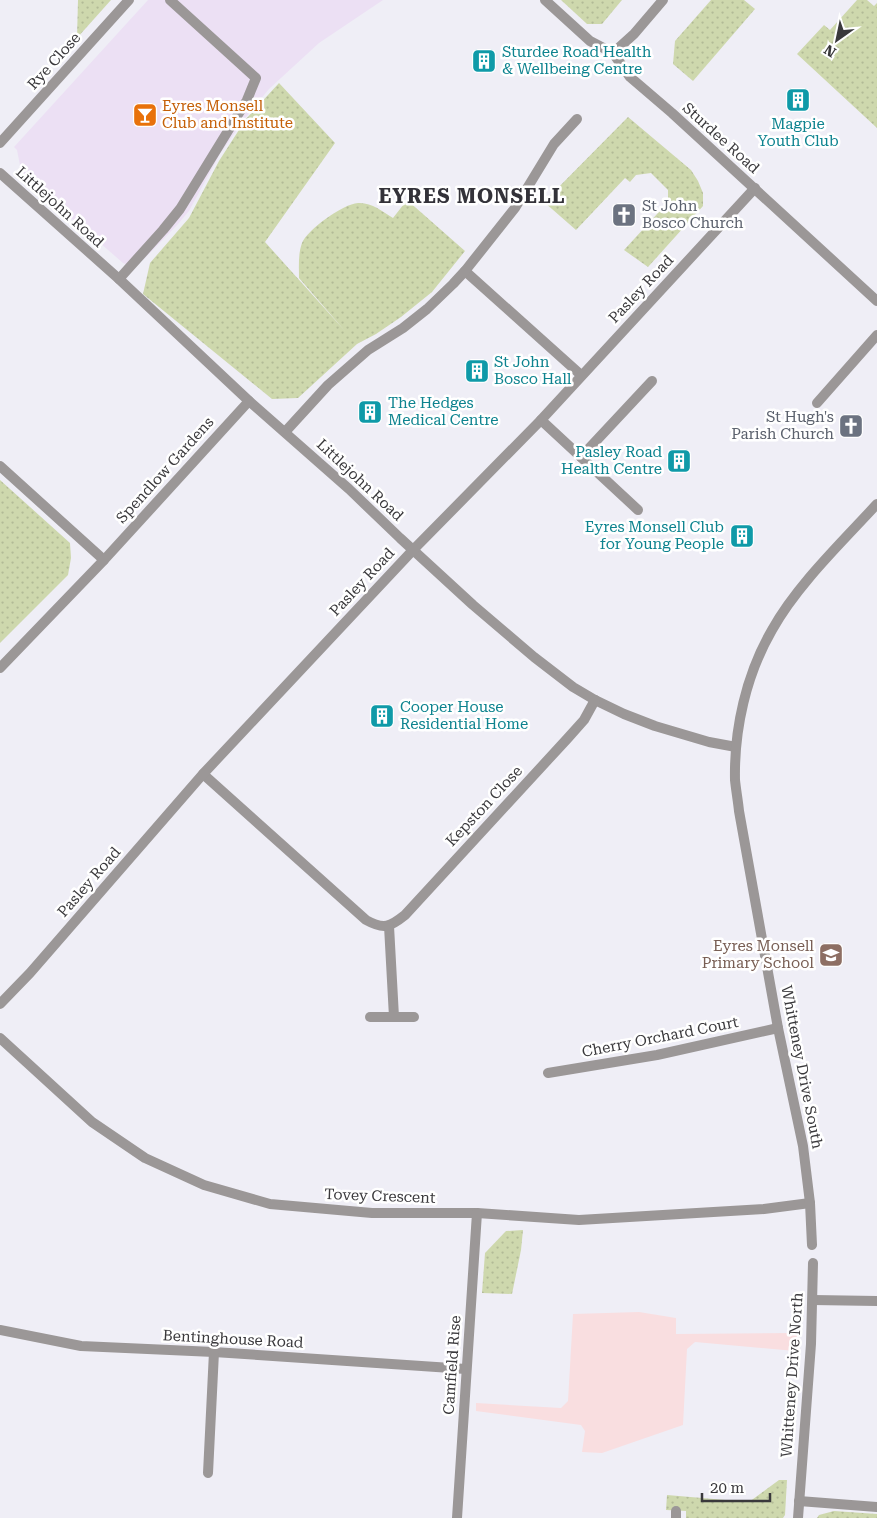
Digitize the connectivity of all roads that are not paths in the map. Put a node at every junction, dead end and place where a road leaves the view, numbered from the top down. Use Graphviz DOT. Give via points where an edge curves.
graph roads {
  1 [pos="130,0"];
  2 [pos="170,0"];
  3 [pos="545,0"];
  4 [pos="663,0"];
  5 [pos="613,53"];
  6 [pos="577,119"];
  7 [pos="0,143"];
  8 [pos="0,173"];
  9 [pos="755,188"];
  10 [pos="464,272"];
  11 [pos="119,279"];
  12 [pos="877,301"];
  13 [pos="877,335"];
  14 [pos="581,375"];
  15 [pos="652,381"];
  16 [pos="248,401"];
  17 [pos="817,403"];
  18 [pos="541,420"];
  19 [pos="285,432"];
  20 [pos="581,457"];
  21 [pos="0,466"];
  22 [pos="877,504"];
  23 [pos="638,510"];
  24 [pos="414,550"];
  25 [pos="104,560"];
  26 [pos="0,668"];
  27 [pos="595,700"];
  28 [pos="736,747"];
  29 [pos="203,774"];
  30 [pos="389,926"];
  31 [pos="0,1004"];
  32 [pos="370,1017"];
  33 [pos="394,1017"];
  34 [pos="414,1017"];
  35 [pos="778,1028"];
  36 [pos="0,1038"];
  37 [pos="548,1073"];
  38 [pos="810,1203"];
  39 [pos="477,1213"];
  40 [pos="812,1245"];
  41 [pos="813,1263"];
  42 [pos="813,1300"];
  43 [pos="877,1301"];
  44 [pos="0,1330"];
  45 [pos="214,1352"];
  46 [pos="466,1369"];
  47 [pos="208,1473"];
  48 [pos="799,1501"];
  49 [pos="877,1507"];
  50 [pos="457,1518"];
  51 [pos="798,1518"];
  1 -- 7 [label="street, Rye Close"];
  2 -- 11 [label="street" via="256,78 247,100 190,194"];
  3 -- 5 [label="street, Sturdee Road" via="590,41"];
  4 -- 5 [label="street"];
  5 -- 9 [label="street, Sturdee Road" via="630,77"];
  6 -- 10 [label="street" via="554,144 515,208"];
  8 -- 11 [label="street, Littlejohn Road"];
  9 -- 12 [label="street, Sturdee Road"];
  9 -- 14 [label="street, Pasley Road"];
  10 -- 14 [label="street"];
  10 -- 19 [label="street" via="427,309 368,350 328,384"];
  11 -- 16 [label="street, Littlejohn Road"];
  13 -- 17 [label="street"];
  14 -- 18 [label="street, Pasley Road"];
  15 -- 20 [label="street"];
  16 -- 19 [label="street, Littlejohn Road"];
  16 -- 25 [label="street, Spendlow Gardens"];
  18 -- 20 [label="street"];
  18 -- 24 [label="street, Pasley Road"];
  19 -- 24 [label="street, Littlejohn Road"];
  20 -- 23 [label="street"];
  21 -- 25 [label="street"];
  22 -- 28 [label="street, Whitteney Drive South" via="820,566 772,629 747,691"];
  24 -- 27 [label="street, Littlejohn Road" via="534,657"];
  24 -- 29 [label="street, Pasley Road"];
  25 -- 26 [label="street, Spendlow Gardens"];
  27 -- 28 [label="street, Littlejohn Road" via="655,726"];
  27 -- 30 [label="street, Kepston Close" via="584,720 405,915"];
  28 -- 35 [label="street, Whitteney Drive South" via="735,781 739,811"];
  29 -- 30 [label="street" via="366,920 377,926"];
  29 -- 31 [label="street, Pasley Road"];
  30 -- 33 [label="street"];
  32 -- 33 [label="street"];
  33 -- 34 [label="street"];
  35 -- 37 [label="street, Cherry Orchard Court" via="657,1055"];
  35 -- 38 [label="street, Whitteney Drive South" via="803,1146"];
  36 -- 39 [label="street, Tovey Crescent" via="92,1122 145,1158 204,1185 270,1204 372,1213"];
  38 -- 39 [label="street, Tovey Crescent" via="764,1209 578,1220"];
  38 -- 40 [label="street, Whitteney Drive South"];
  39 -- 46 [label="street, Camfield Rise"];
  41 -- 42 [label="street, Whitteney Drive North"];
  42 -- 43 [label="street"];
  42 -- 48 [label="street, Whitteney Drive North"];
  44 -- 45 [label="street, Bentinghouse Road" via="81,1346"];
  45 -- 46 [label="street, Bentinghouse Road"];
  45 -- 47 [label="street"];
  46 -- 50 [label="street, Camfield Rise"];
  48 -- 49 [label="street"];
  48 -- 51 [label="street, Whitteney Drive North"];
}
